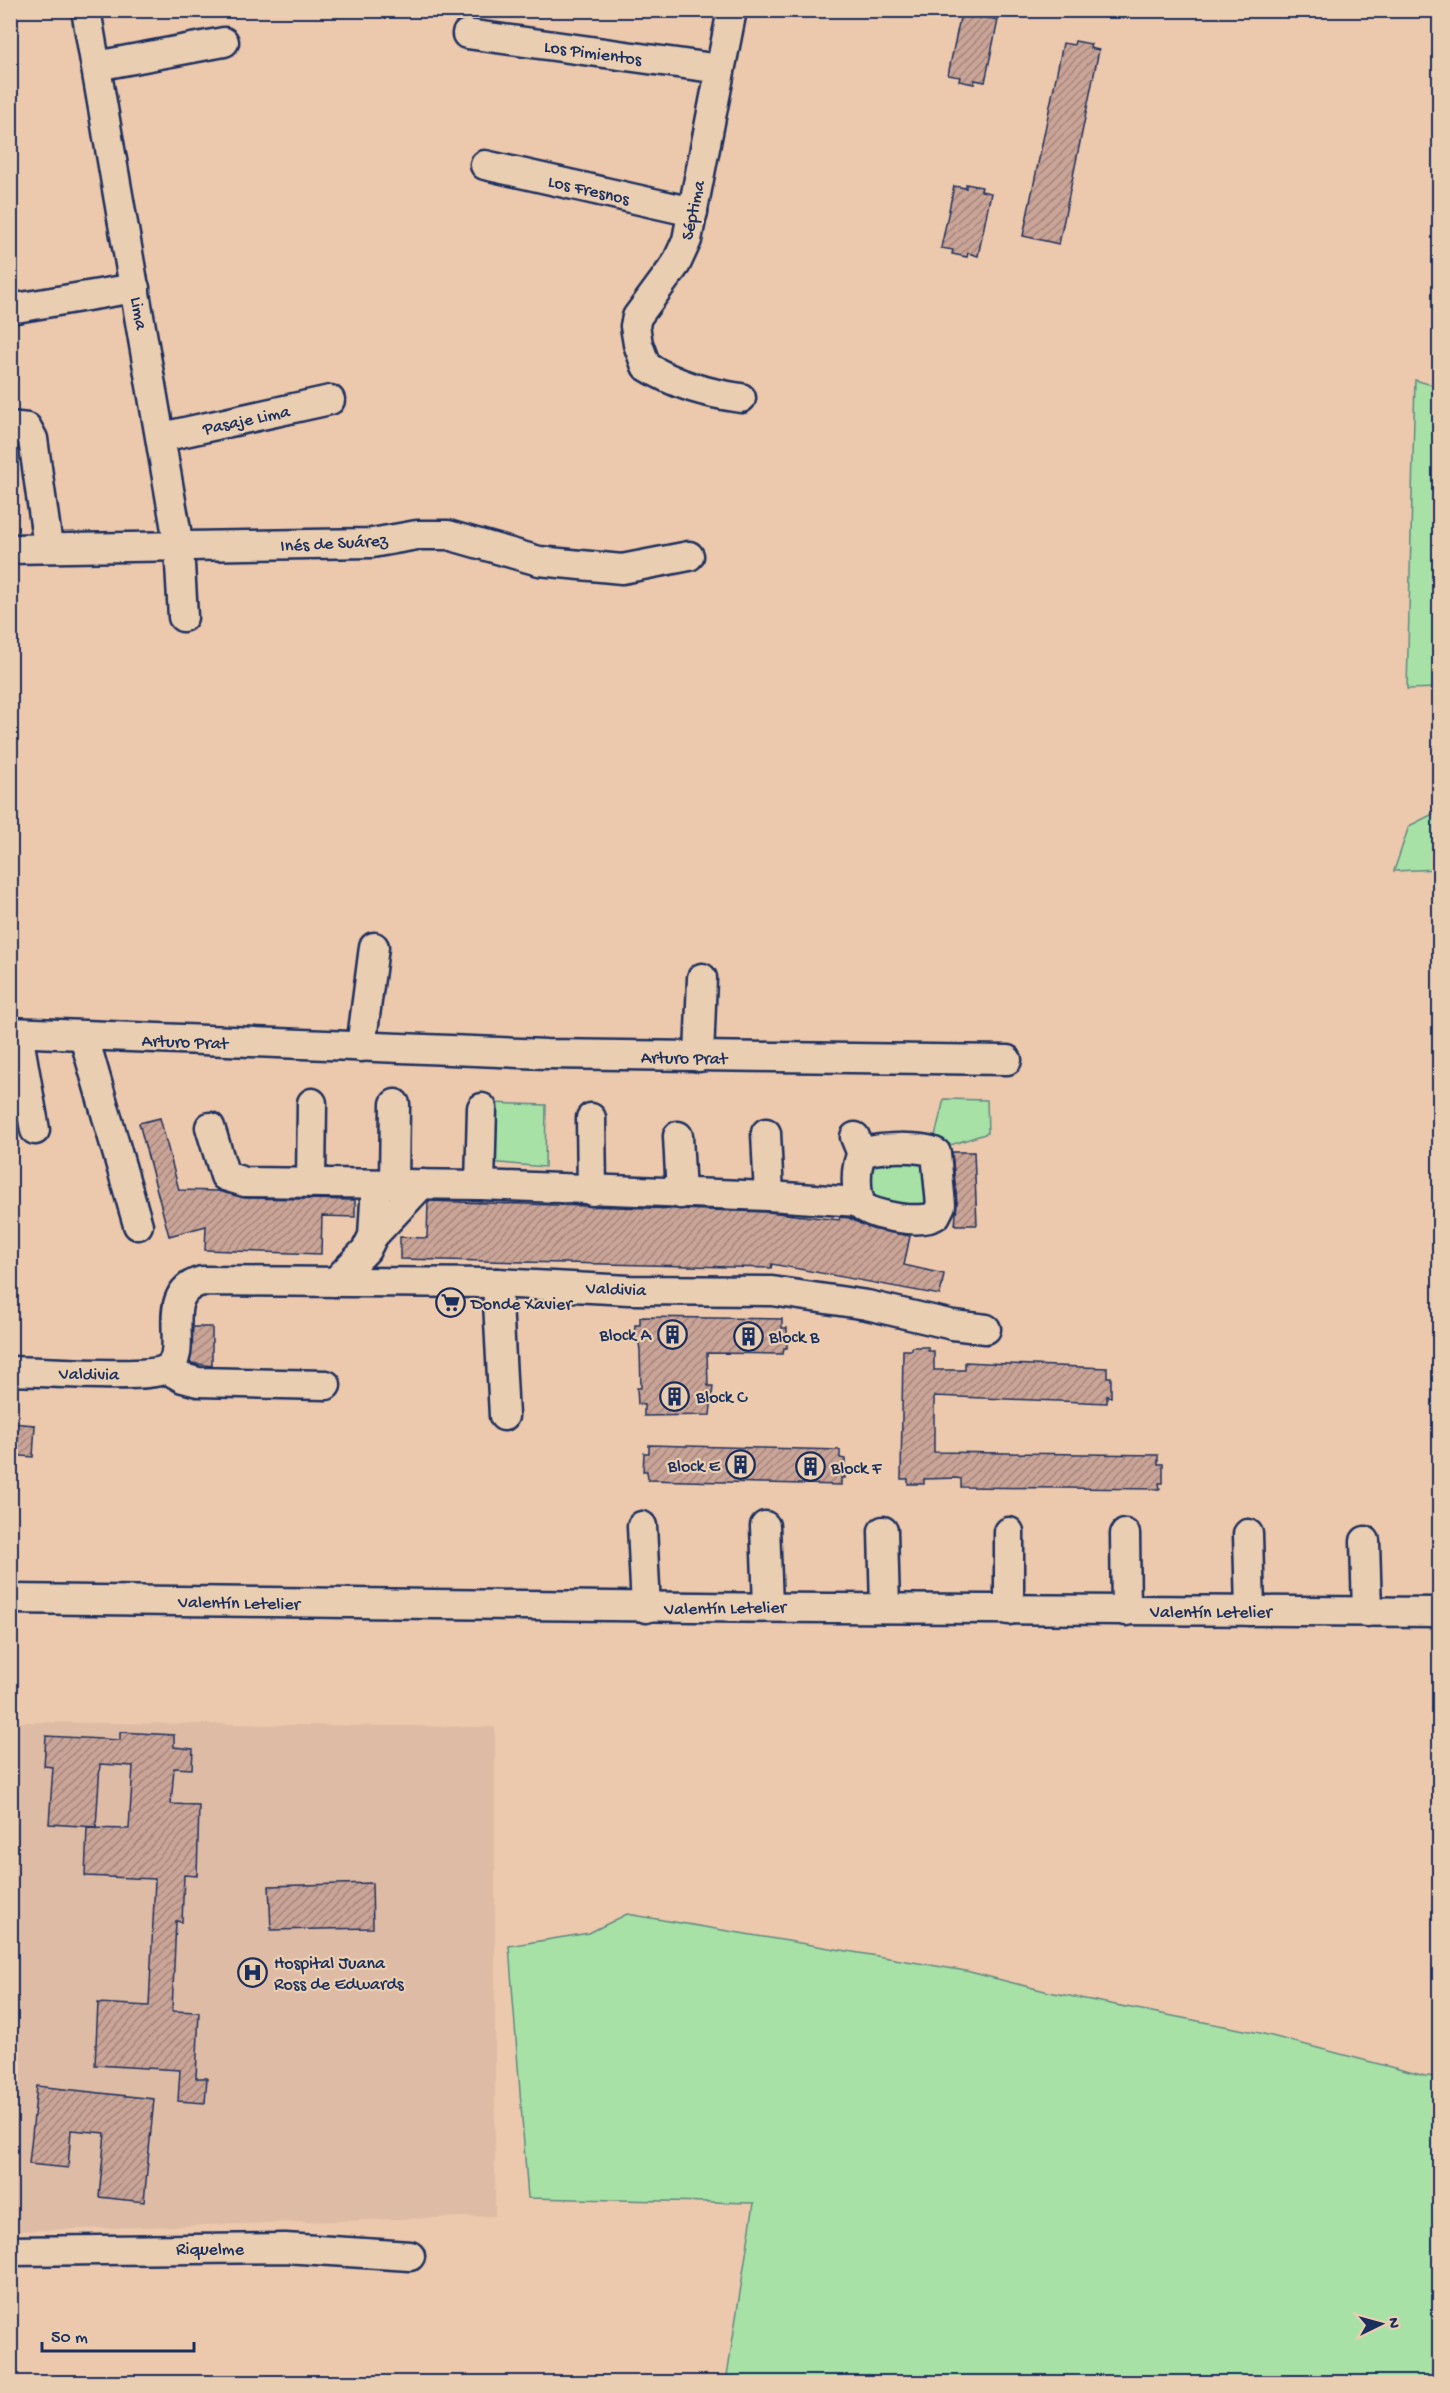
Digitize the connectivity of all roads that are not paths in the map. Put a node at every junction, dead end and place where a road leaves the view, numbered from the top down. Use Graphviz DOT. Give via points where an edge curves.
graph roads {
  1 [pos="86,10"];
  2 [pos="732,10"];
  3 [pos="467,34"];
  4 [pos="224,42"];
  5 [pos="96,66"];
  6 [pos="720,69"];
  7 [pos="485,165"];
  8 [pos="693,212"];
  9 [pos="135,288"];
  10 [pos="10,309"];
  11 [pos="741,398"];
  12 [pos="330,400"];
  13 [pos="10,426"];
  14 [pos="162,437"];
  15 [pos="48,546"];
  16 [pos="179,547"];
  17 [pos="10,549"];
  18 [pos="689,556"];
  19 [pos="183,617"];
  20 [pos="374,947"];
  21 [pos="702,978"];
  22 [pos="14,1033"];
  23 [pos="84,1036"];
  24 [pos="360,1047"];
  25 [pos="699,1057"];
  26 [pos="1007,1060"];
  27 [pos="312,1103"];
  28 [pos="395,1104"];
  29 [pos="482,1108"];
  30 [pos="591,1118"];
  31 [pos="210,1127"];
  32 [pos="35,1130"];
  33 [pos="766,1133"];
  34 [pos="678,1136"];
  35 [pos="311,1181"];
  36 [pos="385,1184"];
  37 [pos="423,1184"];
  38 [pos="480,1185"];
  39 [pos="591,1191"];
  40 [pos="681,1194"];
  41 [pos="769,1196"];
  42 [pos="859,1202"];
  43 [pos="138,1225"];
  44 [pos="373,1236"];
  45 [pos="335,1282"];
  46 [pos="496,1283"];
  47 [pos="986,1329"];
  48 [pos="167,1369"];
  49 [pos="10,1371"];
  50 [pos="326,1384"];
  51 [pos="504,1416"];
  52 [pos="642,1526"];
  53 [pos="765,1526"];
  54 [pos="883,1531"];
  55 [pos="1009,1532"];
  56 [pos="1125,1534"];
  57 [pos="1248,1534"];
  58 [pos="1365,1541"];
  59 [pos="10,1599"];
  60 [pos="768,1606"];
  61 [pos="646,1608"];
  62 [pos="885,1608"];
  63 [pos="1009,1610"];
  64 [pos="1126,1611"];
  65 [pos="1250,1611"];
  66 [pos="1367,1612"];
  67 [pos="1440,1612"];
  68 [pos="10,2251"];
  69 [pos="410,2256"];
  1 -- 5 [label="street, Lima"];
  2 -- 6 [label="street, Séptima"];
  3 -- 6 [label="street, Los Pimientos"];
  4 -- 5 [label="street"];
  5 -- 9 [label="street, Lima"];
  6 -- 8 [label="street, Séptima"];
  7 -- 8 [label="street, Los Fresnos"];
  8 -- 11 [label="street, Séptima" via="676,264 637,316 638,344 646,366 666,378 708,393"];
  9 -- 10 [label="street"];
  9 -- 14 [label="street, Lima"];
  12 -- 14 [label="street, Pasaje Lima"];
  13 -- 15 [label="street" via="27,428 33,439"];
  14 -- 16 [label="street, Lima"];
  15 -- 16 [label="street, Inés de Suárez"];
  15 -- 17 [label="street, Inés de Suárez"];
  16 -- 18 [label="street, Inés de Suárez" via="372,543 417,535 448,536 539,561 622,569"];
  16 -- 19 [label="street, Lima"];
  20 -- 24 [label="street"];
  21 -- 25 [label="street"];
  22 -- 23 [label="street, Arturo Prat"];
  22 -- 32 [label="street"];
  23 -- 24 [label="street, Arturo Prat"];
  23 -- 43 [label="street"];
  24 -- 25 [label="street, Arturo Prat"];
  25 -- 26 [label="street, Arturo Prat"];
  27 -- 35 [label="street"];
  28 -- 36 [label="street"];
  29 -- 38 [label="street"];
  30 -- 39 [label="street"];
  31 -- 35 [label="street" via="225,1176 232,1180"];
  33 -- 41 [label="street"];
  34 -- 40 [label="street"];
  35 -- 36 [label="street"];
  36 -- 37 [label="street"];
  36 -- 44 [label="street"];
  37 -- 38 [label="street"];
  37 -- 44 [label="street"];
  38 -- 39 [label="street"];
  39 -- 40 [label="street"];
  40 -- 41 [label="street"];
  41 -- 42 [label="street"];
  42 -- 42 [label="street" via="859,1145 868,1150 927,1149 936,1153 940,1205 936,1215 923,1220 872,1213"];
  44 -- 45 [label="street" via="366,1250"];
  45 -- 46 [label="street, Valdivia"];
  45 -- 48 [label="street, Valdivia" via="194,1283 179,1300 175,1350"];
  46 -- 47 [label="street, Valdivia" via="629,1290 772,1291"];
  46 -- 51 [label="street"];
  48 -- 49 [label="street, Valdivia" via="143,1374"];
  48 -- 50 [label="street" via="198,1382"];
  52 -- 61 [label="street"];
  53 -- 60 [label="street"];
  54 -- 62 [label="street"];
  55 -- 63 [label="street"];
  56 -- 64 [label="street"];
  57 -- 65 [label="street"];
  58 -- 66 [label="street"];
  59 -- 61 [label="street, Valentín Letelier"];
  60 -- 61 [label="street, Valentín Letelier"];
  60 -- 62 [label="street, Valentín Letelier"];
  62 -- 63 [label="street, Valentín Letelier"];
  63 -- 64 [label="street, Valentín Letelier"];
  64 -- 65 [label="street, Valentín Letelier"];
  65 -- 66 [label="street, Valentín Letelier"];
  66 -- 67 [label="street, Valentín Letelier"];
  68 -- 69 [label="street, Riquelme" via="285,2248"];
}
